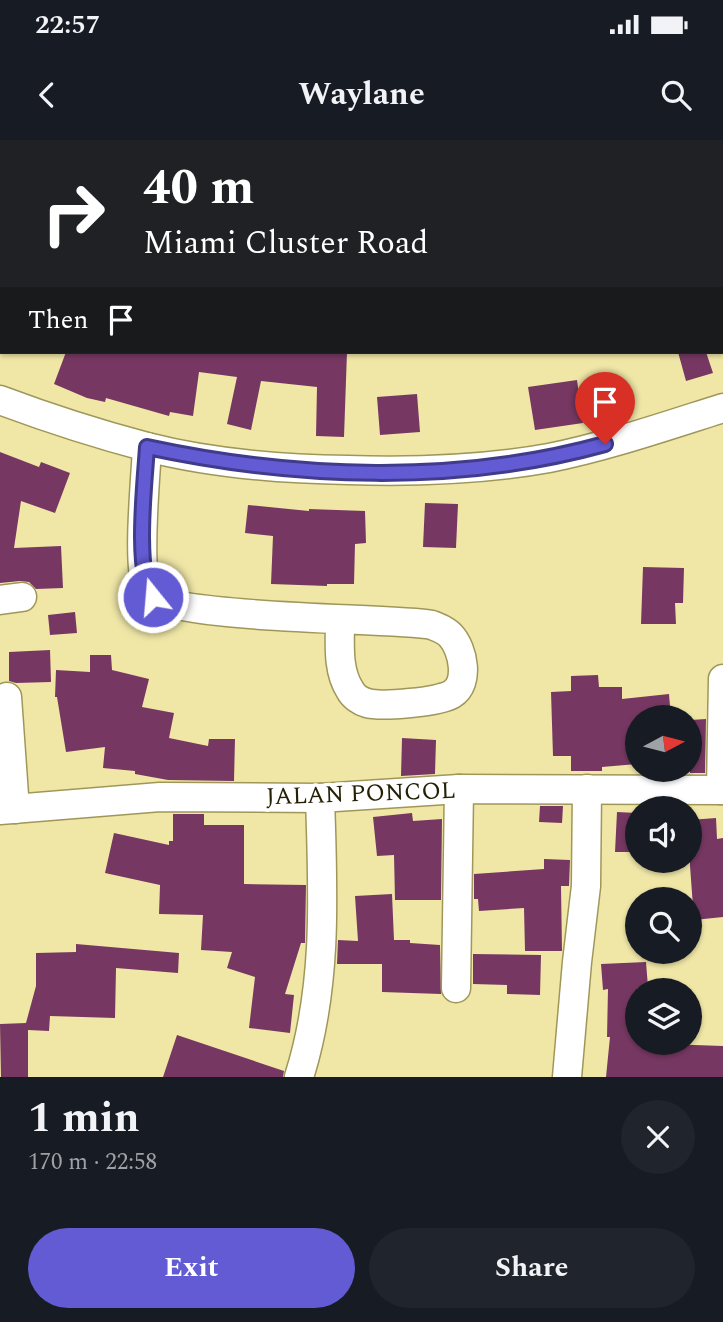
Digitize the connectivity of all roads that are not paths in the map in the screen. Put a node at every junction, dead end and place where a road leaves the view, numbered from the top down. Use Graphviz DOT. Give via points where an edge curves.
graph roads {
  1 [pos="0,400"];
  2 [pos="723,408"];
  3 [pos="147,447"];
  4 [pos="341,621"];
  5 [pos="723,679"];
  6 [pos="7,697"];
  7 [pos="458,789"];
  8 [pos="587,789"];
  9 [pos="722,790"];
  10 [pos="320,797"];
  11 [pos="8,809"];
  12 [pos="456,988"];
  13 [pos="299,1077"];
  14 [pos="568,1077"];
  1 -- 3 [label="street"];
  2 -- 3 [label="street" via="584,450 483,467 403,472 279,468"];
  3 -- 4 [label="street" via="143,567 153,597 198,607"];
  4 -- 4 [label="street" via="408,621 445,630 461,657 460,686 446,698 433,700 368,704 358,699 350,691 343,669"];
  5 -- 9 [label="street"];
  6 -- 11 [label="street"];
  7 -- 8 [label="street, JALAN PONCOL"];
  7 -- 10 [label="street, JALAN PONCOL"];
  7 -- 12 [label="street"];
  8 -- 9 [label="street, JALAN PONCOL"];
  8 -- 14 [label="street" via="586,886"];
  10 -- 11 [label="street, JALAN PONCOL" via="160,797"];
  10 -- 13 [label="street" via="319,979"];
}
